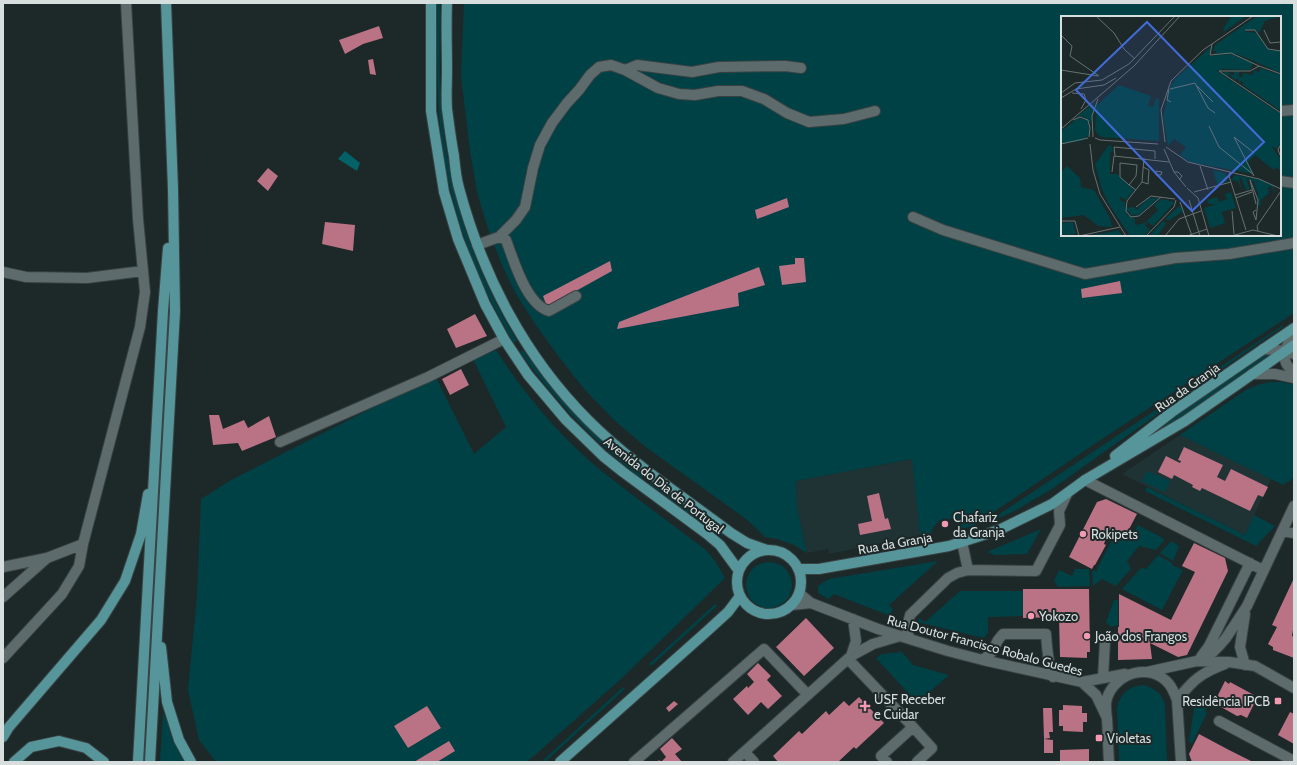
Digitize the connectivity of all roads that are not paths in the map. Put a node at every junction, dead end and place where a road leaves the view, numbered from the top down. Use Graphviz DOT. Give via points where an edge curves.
graph roads {
  1 [pos="126,3"];
  2 [pos="166,3"];
  3 [pos="431,3"];
  4 [pos="447,3"];
  5 [pos="801,68"];
  6 [pos="625,70"];
  7 [pos="1281,110"];
  8 [pos="1294,110"];
  9 [pos="874,111"];
  10 [pos="1281,181"];
  11 [pos="1294,183"];
  12 [pos="173,188"];
  13 [pos="913,218"];
  14 [pos="499,237"];
  15 [pos="1294,243"];
  16 [pos="477,245"];
  17 [pos="143,271"];
  18 [pos="3,272"];
  19 [pos="576,296"];
  20 [pos="1294,328"];
  21 [pos="1294,335"];
  22 [pos="504,339"];
  23 [pos="1294,345"];
  24 [pos="1264,349"];
  25 [pos="1290,352"];
  26 [pos="1294,373"];
  27 [pos="1252,374"];
  28 [pos="1294,378"];
  29 [pos="157,438"];
  30 [pos="280,442"];
  31 [pos="1098,472"];
  32 [pos="1085,480"];
  33 [pos="1067,494"];
  34 [pos="1294,506"];
  35 [pos="1282,531"];
  36 [pos="1294,533"];
  37 [pos="962,542"];
  38 [pos="83,544"];
  39 [pos="767,550"];
  40 [pos="47,558"];
  41 [pos="1250,563"];
  42 [pos="3,567"];
  43 [pos="798,569"];
  44 [pos="819,569"];
  45 [pos="739,570"];
  46 [pos="968,570"];
  47 [pos="1263,570"];
  48 [pos="801,582"];
  49 [pos="799,593"];
  50 [pos="740,596"];
  51 [pos="3,597"];
  52 [pos="811,603"];
  53 [pos="746,605"];
  54 [pos="791,605"];
  55 [pos="1247,606"];
  56 [pos="728,612"];
  57 [pos="853,619"];
  58 [pos="158,620"];
  59 [pos="904,637"];
  60 [pos="1105,641"];
  61 [pos="3,658"];
  62 [pos="850,658"];
  63 [pos="983,660"];
  64 [pos="1197,662"];
  65 [pos="1228,662"];
  66 [pos="1245,665"];
  67 [pos="1145,672"];
  68 [pos="1131,673"];
  69 [pos="1053,677"];
  70 [pos="1103,678"];
  71 [pos="1082,682"];
  72 [pos="1294,688"];
  73 [pos="808,695"];
  74 [pos="1177,700"];
  75 [pos="1107,718"];
  76 [pos="1219,722"];
  77 [pos="913,727"];
  78 [pos="3,737"];
  79 [pos="745,752"];
  80 [pos="1294,761"];
  81 [pos="14,762"];
  82 [pos="104,762"];
  83 [pos="138,762"];
  84 [pos="150,762"];
  85 [pos="191,762"];
  86 [pos="560,762"];
  87 [pos="634,762"];
  88 [pos="733,762"];
  89 [pos="754,762"];
  90 [pos="887,762"];
  91 [pos="917,762"];
  92 [pos="1109,762"];
  93 [pos="1181,762"];
  1 -- 17 [label="street"];
  2 -- 12 [label="main road"];
  3 -- 22 [label="main road, Avenida do Dia de Portugal" via="431,111 444,192 474,280"];
  4 -- 16 [label="main road, Avenida do Dia de Portugal" via="447,107 458,186"];
  5 -- 6 [label="street" via="719,67 692,72 637,65"];
  6 -- 9 [label="street" via="658,88 679,94 742,91 809,122 844,119"];
  6 -- 14 [label="street" via="611,65 599,67 567,103 540,145 525,207"];
  7 -- 8 [label="street"];
  10 -- 11 [label="street"];
  12 -- 29 [label="main road" via="163,311"];
  12 -- 58 [label="main road" via="174,311"];
  13 -- 15 [label="street" via="943,230 1085,274 1175,258 1229,254"];
  14 -- 16 [label="street"];
  14 -- 19 [label="street" via="506,240 530,295 542,309 549,312"];
  16 -- 39 [label="main road, Avenida do Dia de Portugal" via="498,295 518,331 550,376 587,420 632,459 731,533 747,543"];
  17 -- 18 [label="street" via="87,278 26,277"];
  17 -- 38 [label="street" via="145,292 140,327"];
  20 -- 24 [label="main road, Rua da Granja"];
  21 -- 25 [label="street" via="1290,338"];
  22 -- 30 [label="street" via="428,377"];
  22 -- 45 [label="main road, Avenida do Dia de Portugal" via="537,386 582,436 623,472 720,545"];
  23 -- 25 [label="main road, Rua da Granja"];
  24 -- 25 [label="street"];
  24 -- 31 [label="main road, Rua da Granja" via="1172,412"];
  25 -- 26 [label="street" via="1286,362"];
  25 -- 27 [label="main road, Rua da Granja"];
  27 -- 28 [label="street" via="1275,374"];
  27 -- 31 [label="main road, Rua da Granja" via="1185,421"];
  29 -- 78 [label="main road" via="141,534 125,582 101,620"];
  29 -- 83 [label="main road"];
  31 -- 32 [label="main road, Rua da Granja"];
  32 -- 33 [label="main road, Rua da Granja"];
  32 -- 41 [label="street"];
  33 -- 37 [label="main road, Rua da Granja" via="999,530"];
  33 -- 46 [label="street" via="1059,511 1060,525 1036,571"];
  34 -- 35 [label="street"];
  35 -- 36 [label="street"];
  35 -- 47 [label="street"];
  37 -- 44 [label="main road, Rua da Granja"];
  37 -- 46 [label="street"];
  38 -- 40 [label="street"];
  38 -- 61 [label="street" via="79,566 62,594"];
  39 -- 43 [label="main road" via="786,555"];
  39 -- 45 [label="main road" via="750,556"];
  40 -- 42 [label="street"];
  40 -- 51 [label="street"];
  41 -- 47 [label="street"];
  41 -- 64 [label="street" via="1209,646"];
  43 -- 44 [label="main road, Rua da Granja"];
  43 -- 48 [label="main road"];
  44 -- 48 [label="main road"];
  45 -- 50 [label="main road" via="737,587"];
  46 -- 59 [label="street" via="948,578 910,615"];
  47 -- 55 [label="street"];
  48 -- 49 [label="main road"];
  49 -- 52 [label="street, Rua Doutor Francisco Robalo Guedes"];
  49 -- 54 [label="main road"];
  50 -- 53 [label="main road"];
  50 -- 56 [label="main road"];
  52 -- 54 [label="street"];
  52 -- 57 [label="street, Rua Doutor Francisco Robalo Guedes"];
  53 -- 54 [label="main road" via="764,614 774,614"];
  53 -- 56 [label="main road"];
  55 -- 64 [label="street" via="1219,646"];
  55 -- 66 [label="street" via="1240,647"];
  56 -- 86 [label="main road"];
  57 -- 59 [label="street, Rua Doutor Francisco Robalo Guedes"];
  57 -- 62 [label="street" via="856,641"];
  58 -- 84 [label="main road"];
  58 -- 85 [label="main road" via="167,702 179,740"];
  59 -- 62 [label="street" via="873,644"];
  59 -- 63 [label="street, Rua Doutor Francisco Robalo Guedes"];
  60 -- 70 [label="street"];
  62 -- 73 [label="street"];
  62 -- 77 [label="street"];
  63 -- 69 [label="street, Rua Doutor Francisco Robalo Guedes"];
  63 -- 69 [label="street" via="1004,634 1046,634"];
  64 -- 65 [label="street"];
  64 -- 67 [label="street"];
  65 -- 66 [label="street"];
  65 -- 74 [label="street" via="1199,676"];
  66 -- 72 [label="street" via="1255,666"];
  67 -- 68 [label="street"];
  67 -- 74 [label="street" via="1163,679"];
  68 -- 70 [label="street"];
  68 -- 75 [label="street" via="1114,684 1110,691 1107,699"];
  69 -- 71 [label="street, Rua Doutor Francisco Robalo Guedes"];
  70 -- 71 [label="street"];
  71 -- 75 [label="street, Rua Doutor Francisco Robalo Guedes" via="1096,695"];
  73 -- 79 [label="street"];
  73 -- 87 [label="street" via="764,649"];
  74 -- 93 [label="street"];
  75 -- 92 [label="street"];
  76 -- 80 [label="street"];
  77 -- 90 [label="street" via="881,756"];
  77 -- 91 [label="street" via="932,748"];
  79 -- 88 [label="street"];
  79 -- 89 [label="street"];
  81 -- 82 [label="main road" via="31,747 59,741 86,748"];
}
